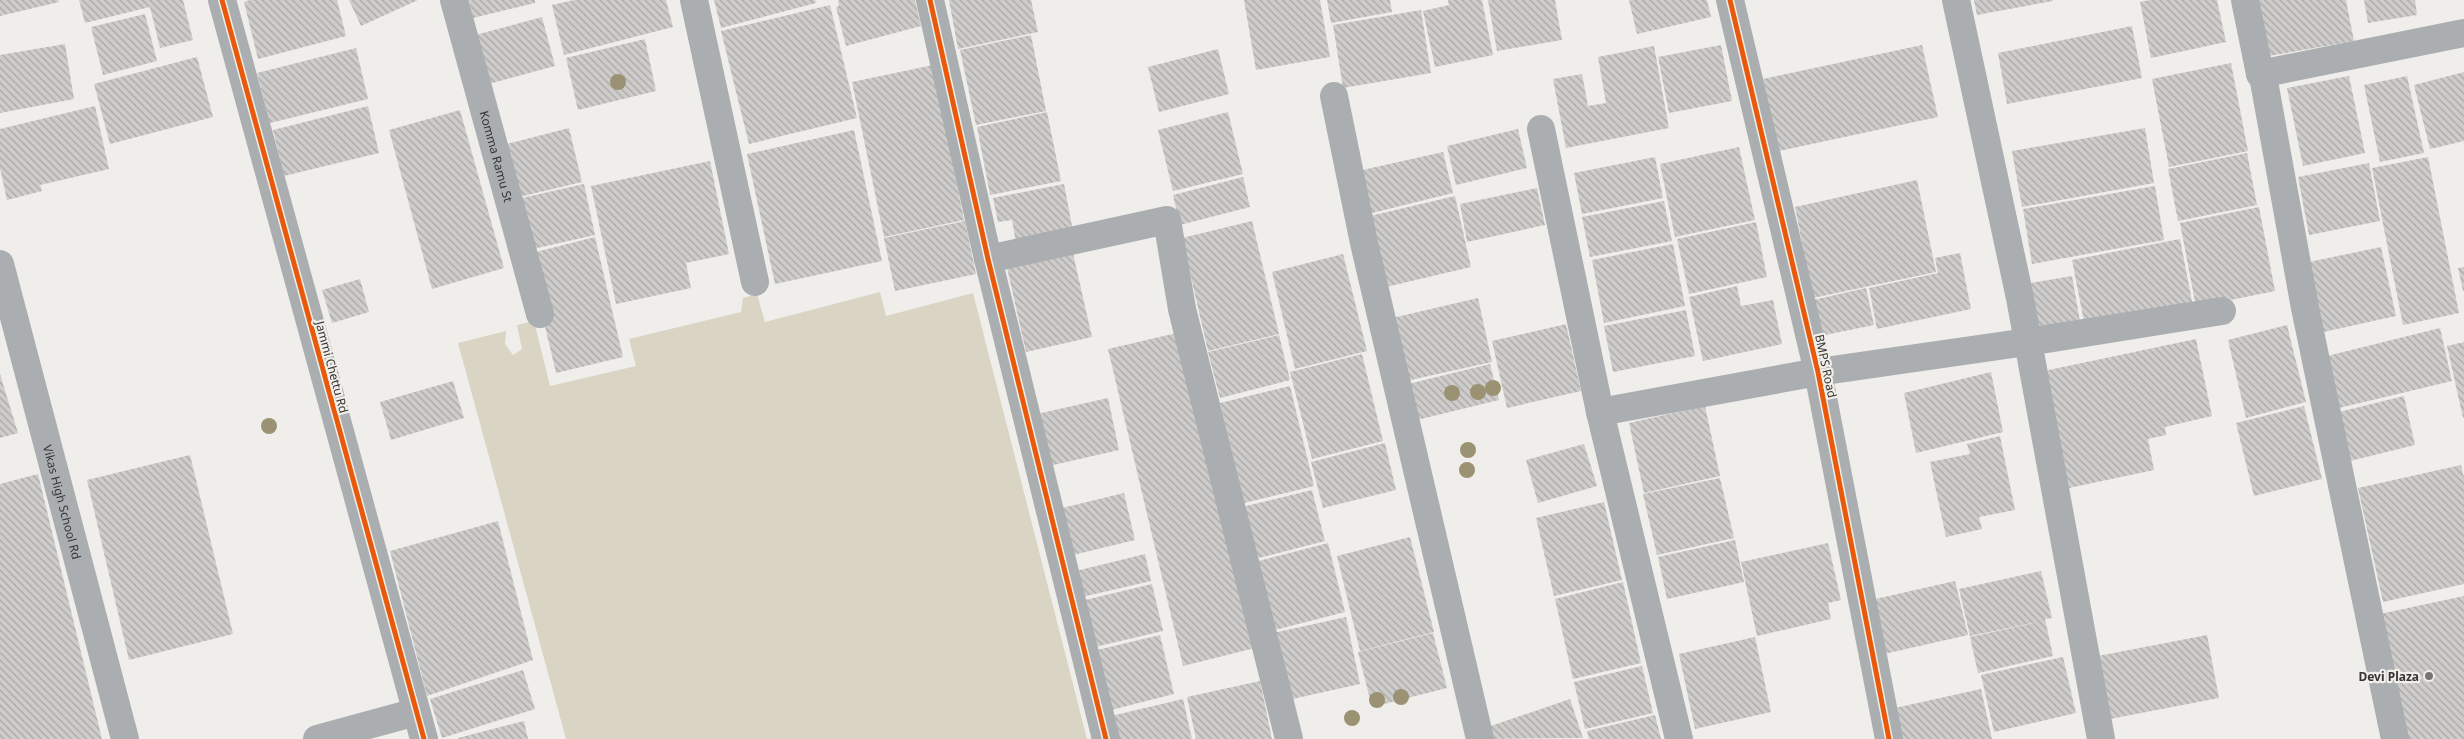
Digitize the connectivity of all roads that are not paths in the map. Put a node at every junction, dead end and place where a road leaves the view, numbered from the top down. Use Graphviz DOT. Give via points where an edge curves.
graph roads {
  1 [pos="222,0"];
  2 [pos="454,0"];
  3 [pos="694,0"];
  4 [pos="930,0"];
  5 [pos="1730,0"];
  6 [pos="1956,0"];
  7 [pos="2245,0"];
  8 [pos="2464,32"];
  9 [pos="2260,74"];
  10 [pos="1334,96"];
  11 [pos="1541,129"];
  12 [pos="988,259"];
  13 [pos="0,264"];
  14 [pos="755,282"];
  15 [pos="2222,311"];
  16 [pos="540,314"];
  17 [pos="2027,342"];
  18 [pos="1818,372"];
  19 [pos="1600,412"];
  20 [pos="416,712"];
  21 [pos="125,739"];
  22 [pos="317,739"];
  23 [pos="424,739"];
  24 [pos="1106,739"];
  25 [pos="1289,739"];
  26 [pos="1480,739"];
  27 [pos="1679,739"];
  28 [pos="1889,739"];
  29 [pos="2101,739"];
  30 [pos="2395,739"];
  1 -- 20 [label="street, Jammi Chettu Rd"];
  2 -- 16 [label="street, Komma Ramu St"];
  3 -- 14 [label="street"];
  4 -- 12 [label="street"];
  5 -- 18 [label="street, BMPS Road"];
  6 -- 17 [label="street"];
  7 -- 9 [label="street"];
  8 -- 9 [label="street"];
  9 -- 30 [label="street" via="2263,76 2305,308"];
  10 -- 26 [label="street" via="1364,243"];
  11 -- 19 [label="street"];
  12 -- 24 [label="street"];
  12 -- 25 [label="street" via="1166,220 1182,309"];
  13 -- 21 [label="street, Vikas High School Rd"];
  15 -- 17 [label="street"];
  17 -- 18 [label="street"];
  17 -- 29 [label="street"];
  18 -- 19 [label="street"];
  18 -- 28 [label="street, BMPS Road"];
  19 -- 27 [label="street"];
  20 -- 22 [label="street"];
  20 -- 23 [label="street, Jammi Chettu Rd"];
}
